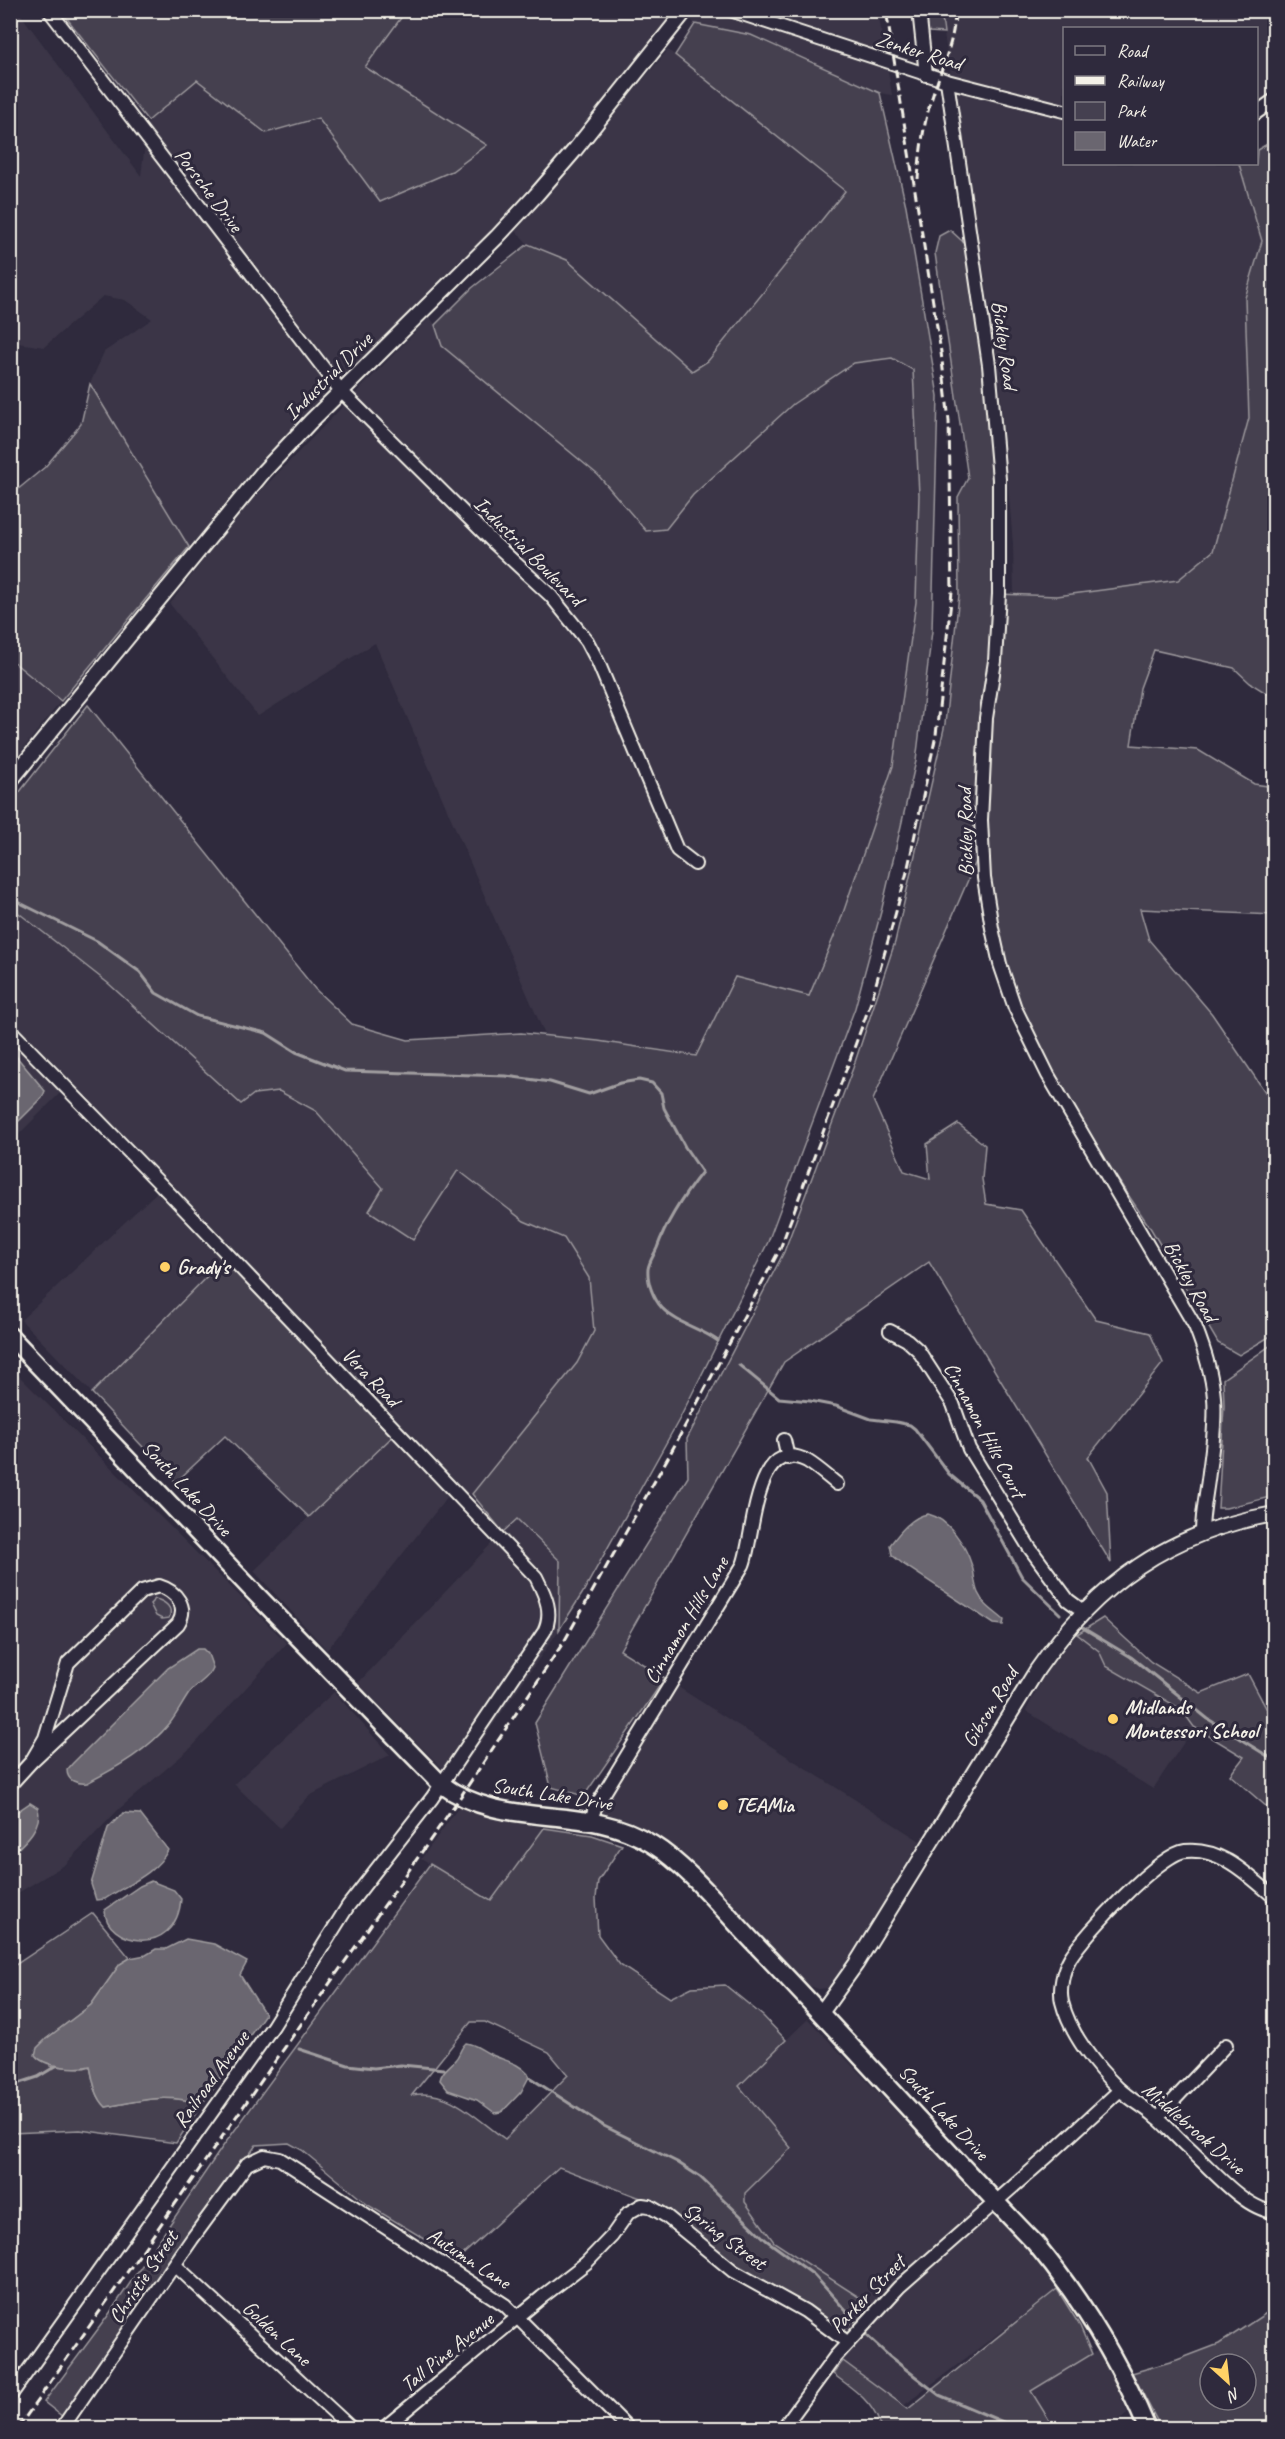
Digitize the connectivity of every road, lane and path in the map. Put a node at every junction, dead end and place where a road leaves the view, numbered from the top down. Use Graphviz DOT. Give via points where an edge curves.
graph roads {
  1 [pos="49,10"];
  2 [pos="686,10"];
  3 [pos="730,10"];
  4 [pos="919,10"];
  5 [pos="926,75"];
  6 [pos="947,81"];
  7 [pos="1275,99"];
  8 [pos="1063,110"];
  9 [pos="1258,112"];
  10 [pos="341,391"];
  11 [pos="10,781"];
  12 [pos="695,864"];
  13 [pos="10,1030"];
  14 [pos="890,1330"];
  15 [pos="10,1336"];
  16 [pos="784,1440"];
  17 [pos="788,1458"];
  18 [pos="837,1484"];
  19 [pos="1275,1514"];
  20 [pos="1202,1532"];
  21 [pos="1083,1611"];
  22 [pos="31,1762"];
  23 [pos="441,1784"];
  24 [pos="10,1785"];
  25 [pos="591,1820"];
  26 [pos="1275,1897"];
  27 [pos="821,2013"];
  28 [pos="1227,2045"];
  29 [pos="1120,2090"];
  30 [pos="1157,2118"];
  31 [pos="264,2156"];
  32 [pos="996,2202"];
  33 [pos="638,2206"];
  34 [pos="1275,2212"];
  35 [pos="176,2266"];
  36 [pos="519,2317"];
  37 [pos="847,2342"];
  38 [pos="10,2396"];
  39 [pos="65,2427"];
  40 [pos="351,2428"];
  41 [pos="384,2428"];
  42 [pos="628,2428"];
  43 [pos="783,2428"];
  44 [pos="1148,2428"];
  1 -- 10 [label="street, Porsche Drive"];
  2 -- 10 [label="street, Industrial Drive" via="536,195"];
  3 -- 5 [label="street, Zenker Road"];
  4 -- 5 [label="street"];
  5 -- 6 [label="street, Zenker Road"];
  6 -- 8 [label="street, Zenker Road"];
  6 -- 20 [label="street, Bickley Road" via="989,365 998,470 999,594 995,661 986,718 981,820 987,900 1000,964 1027,1034 1195,1326 1204,1350 1216,1406"];
  7 -- 9 [label="street"];
  10 -- 11 [label="street, Industrial Drive" via="264,471"];
  10 -- 12 [label="street, Industrial Boulevard" via="573,622 598,662 677,850"];
  13 -- 23 [label="street, Vera Road" via="536,1577 548,1604 548,1624"];
  14 -- 21 [label="street, Cinnamon Hills Court" via="918,1350 953,1404 969,1449 1029,1547 1068,1600"];
  15 -- 23 [label="main road, South Lake Drive"];
  16 -- 17 [label="street"];
  17 -- 18 [label="street" via="807,1461"];
  17 -- 25 [label="street, Cinnamon Hills Lane" via="774,1464 766,1475 743,1565"];
  19 -- 20 [label="street, Gibson Road"];
  20 -- 21 [label="street, Gibson Road" via="1147,1561"];
  21 -- 27 [label="street, Gibson Road" via="1037,1670 856,1964"];
  22 -- 22 [label="street" via="178,1624 182,1607 173,1593 159,1586 142,1591 71,1659 45,1738"];
  22 -- 24 [label="street"];
  23 -- 25 [label="main road, South Lake Drive" via="461,1797 497,1810"];
  23 -- 38 [label="street, Railroad Avenue" via="348,1906 273,2026"];
  25 -- 27 [label="main road, South Lake Drive" via="633,1833 673,1859"];
  26 -- 29 [label="street, Middlebrook Drive" via="1220,1856 1184,1851 1159,1863 1081,1944 1066,1967 1063,2004 1078,2037"];
  27 -- 32 [label="main road, South Lake Drive"];
  28 -- 30 [label="street"];
  29 -- 30 [label="street, Middlebrook Drive"];
  29 -- 32 [label="street, Middlebrook Drive"];
  30 -- 34 [label="street, Middlebrook Drive" via="1226,2183 1256,2206"];
  31 -- 35 [label="street, Christie Street" via="247,2164"];
  31 -- 36 [label="street, Autumn Lane" via="280,2159 490,2294"];
  32 -- 37 [label="street, Parker Street" via="905,2281"];
  32 -- 44 [label="main road, South Lake Drive" via="1035,2243 1077,2298 1112,2353"];
  33 -- 36 [label="street, Tall Pine Avenue" via="586,2263"];
  33 -- 37 [label="street, Spring Street" via="649,2206 666,2216 733,2271 806,2311"];
  35 -- 39 [label="street, Christie Street"];
  35 -- 40 [label="street, Golden Lane"];
  36 -- 41 [label="street, Tall Pine Avenue"];
  36 -- 42 [label="street, Autumn Lane"];
  37 -- 43 [label="street, Parker Street"];
}
